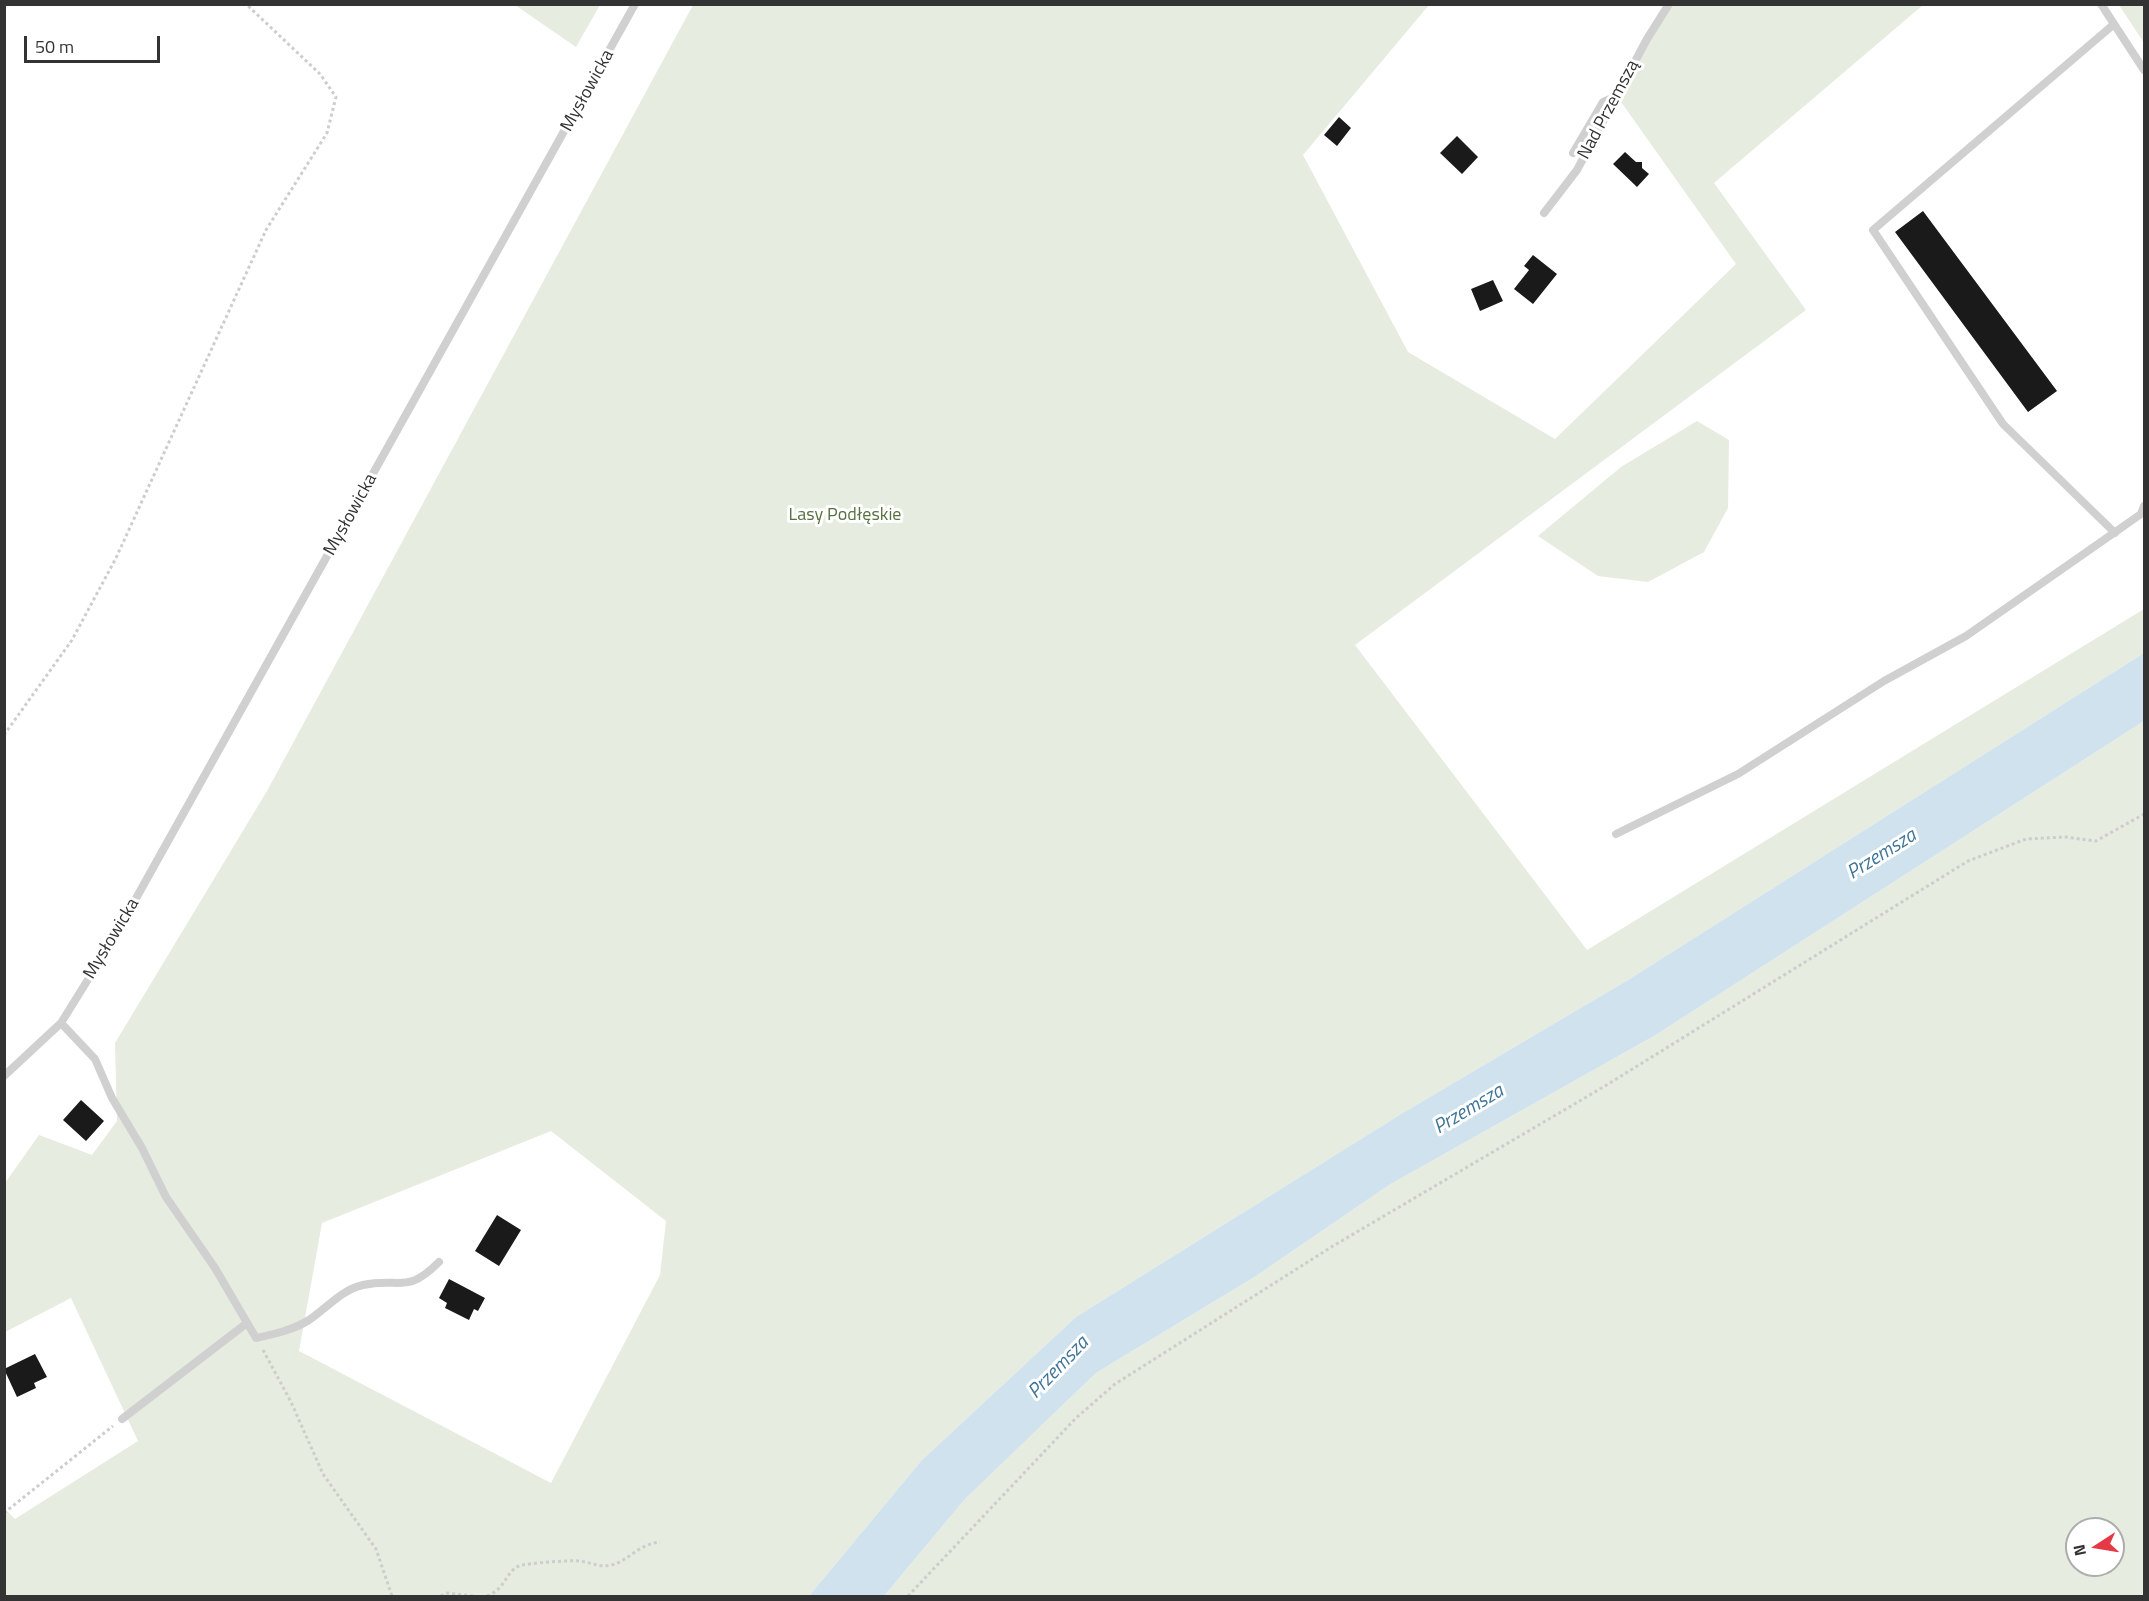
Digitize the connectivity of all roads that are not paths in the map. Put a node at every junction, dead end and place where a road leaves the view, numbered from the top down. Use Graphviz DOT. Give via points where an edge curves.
graph roads {
  1 [pos="635,4"];
  2 [pos="1669,4"];
  3 [pos="2101,4"];
  4 [pos="2113,25"];
  5 [pos="2145,70"];
  6 [pos="1617,96"];
  7 [pos="1573,153"];
  8 [pos="1544,213"];
  9 [pos="2145,506"];
  10 [pos="2115,533"];
  11 [pos="1616,834"];
  12 [pos="61,1023"];
  13 [pos="4,1076"];
  14 [pos="439,1262"];
  15 [pos="247,1323"];
  16 [pos="122,1419"];
  1 -- 12 [label="lane, Mysłowicka" via="121,926"];
  2 -- 6 [label="lane, Nad Przemszą"];
  3 -- 4 [label="lane"];
  4 -- 5 [label="lane"];
  4 -- 10 [label="lane" via="1873,230 2004,424"];
  6 -- 7 [label="lane" via="1603,102"];
  6 -- 8 [label="lane, Nad Przemszą" via="1576,170"];
  9 -- 10 [label="lane" via="2141,514"];
  10 -- 11 [label="lane" via="1966,636 1884,681 1738,774"];
  12 -- 13 [label="lane, Mysłowicka"];
  12 -- 15 [label="lane" via="95,1059 166,1197"];
  14 -- 15 [label="lane" via="422,1280 363,1285 339,1296 308,1321 279,1334 256,1338"];
  15 -- 16 [label="lane"];
}
